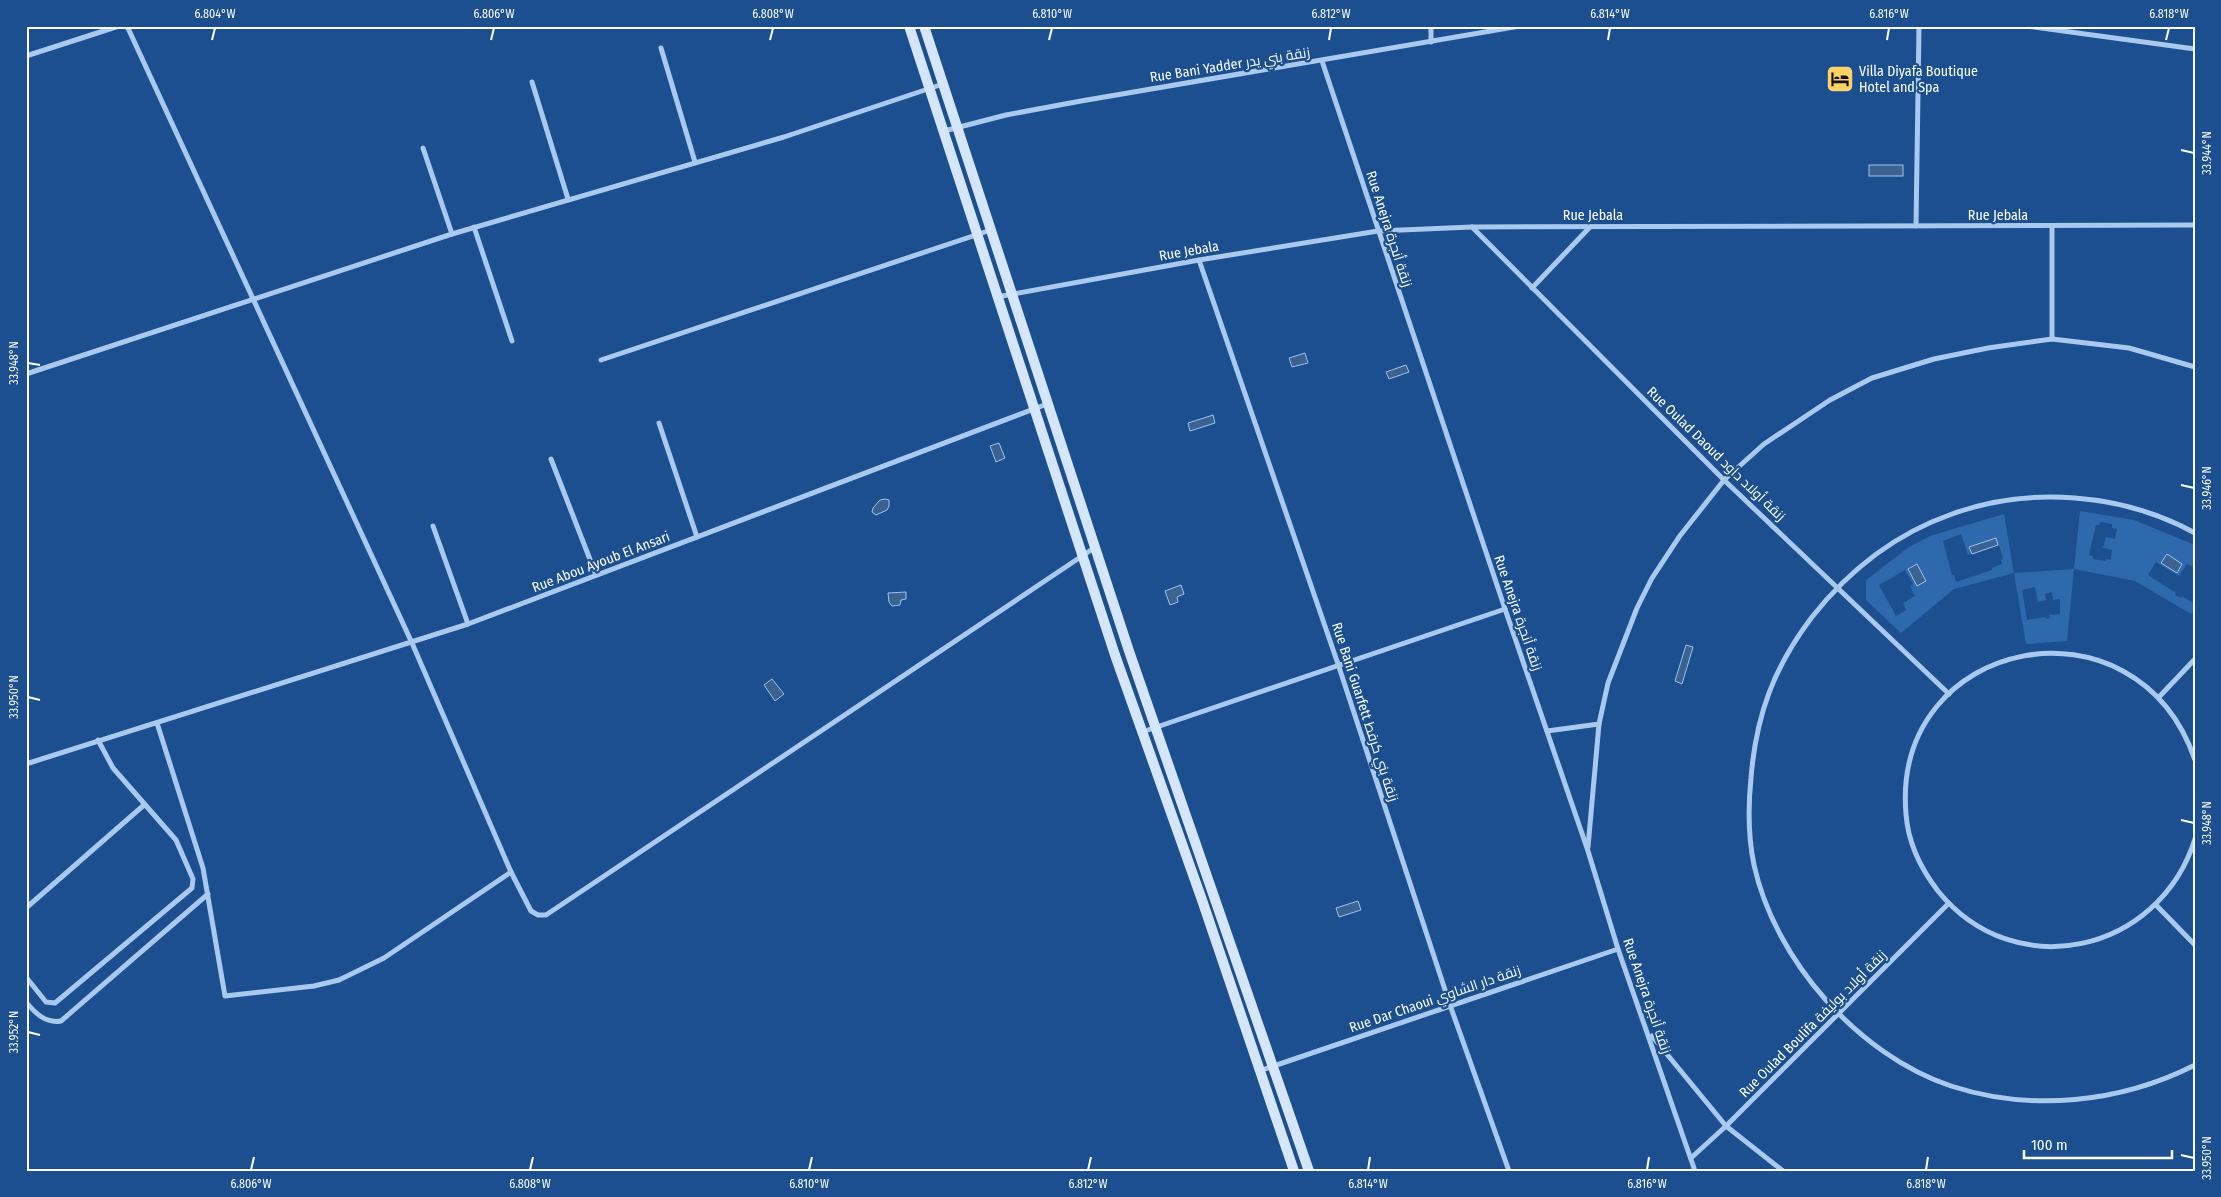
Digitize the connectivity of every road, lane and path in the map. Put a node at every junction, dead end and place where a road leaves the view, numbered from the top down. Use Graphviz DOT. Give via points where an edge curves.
graph roads {
  1 [pos="120,26"];
  2 [pos="127,26"];
  3 [pos="909,26"];
  4 [pos="924,26"];
  5 [pos="1431,26"];
  6 [pos="1520,26"];
  7 [pos="1919,26"];
  8 [pos="2026,26"];
  9 [pos="1431,42"];
  10 [pos="661,48"];
  11 [pos="2195,49"];
  12 [pos="26,56"];
  13 [pos="1322,61"];
  14 [pos="532,82"];
  15 [pos="944,84"];
  16 [pos="930,88"];
  17 [pos="958,128"];
  18 [pos="944,131"];
  19 [pos="423,148"];
  20 [pos="695,162"];
  21 [pos="568,199"];
  22 [pos="2195,224"];
  23 [pos="1590,226"];
  24 [pos="1916,226"];
  25 [pos="2052,226"];
  26 [pos="474,227"];
  27 [pos="1472,227"];
  28 [pos="991,230"];
  29 [pos="1378,231"];
  30 [pos="452,234"];
  31 [pos="977,234"];
  32 [pos="1199,260"];
  33 [pos="1532,288"];
  34 [pos="1011,294"];
  35 [pos="997,297"];
  36 [pos="254,298"];
  37 [pos="2052,339"];
  38 [pos="512,341"];
  39 [pos="601,360"];
  40 [pos="2195,367"];
  41 [pos="26,374"];
  42 [pos="1047,404"];
  43 [pos="1033,410"];
  44 [pos="659,423"];
  45 [pos="551,459"];
  46 [pos="1724,480"];
  47 [pos="433,526"];
  48 [pos="2195,533"];
  49 [pos="697,537"];
  50 [pos="1094,548"];
  51 [pos="1082,555"];
  52 [pos="596,575"];
  53 [pos="1838,586"];
  54 [pos="1505,609"];
  55 [pos="468,624"];
  56 [pos="412,643"];
  57 [pos="2195,659"];
  58 [pos="1338,664"];
  59 [pos="1949,694"];
  60 [pos="2159,697"];
  61 [pos="157,723"];
  62 [pos="1599,724"];
  63 [pos="1155,727"];
  64 [pos="1547,731"];
  65 [pos="1142,732"];
  66 [pos="98,740"];
  67 [pos="2195,760"];
  68 [pos="26,764"];
  69 [pos="144,805"];
  70 [pos="2195,839"];
  71 [pos="1588,851"];
  72 [pos="510,872"];
  73 [pos="208,894"];
  74 [pos="1948,904"];
  75 [pos="2156,905"];
  76 [pos="26,908"];
  77 [pos="2195,945"];
  78 [pos="1618,950"];
  79 [pos="26,977"];
  80 [pos="26,1002"];
  81 [pos="1450,1006"];
  82 [pos="1838,1014"];
  83 [pos="1648,1032"];
  84 [pos="2195,1065"];
  85 [pos="1272,1066"];
  86 [pos="1259,1071"];
  87 [pos="1726,1126"];
  88 [pos="1691,1158"];
  89 [pos="1294,1171"];
  90 [pos="1309,1171"];
  91 [pos="1509,1171"];
  92 [pos="1695,1171"];
  93 [pos="1783,1171"];
  1 -- 12 [label="street"];
  2 -- 36 [label="street"];
  3 -- 16 [label="street"];
  4 -- 15 [label="street"];
  5 -- 9 [label="street"];
  6 -- 9 [label="street, Rue Bani Yadder زنقة بني يدر"];
  7 -- 24 [label="street"];
  8 -- 11 [label="street"];
  9 -- 13 [label="street, Rue Bani Yadder زنقة بني يدر"];
  10 -- 20 [label="street"];
  13 -- 17 [label="street, Rue Bani Yadder زنقة بني يدر" via="1082,101"];
  13 -- 29 [label="street, Rue Anejra زنقة أنجرة"];
  14 -- 21 [label="street"];
  15 -- 16 [label="street"];
  15 -- 17 [label="street"];
  16 -- 18 [label="street"];
  16 -- 20 [label="street" via="784,137"];
  17 -- 18 [label="street, Rue Bani Yadder زنقة بني يدر"];
  17 -- 28 [label="street"];
  18 -- 31 [label="street"];
  19 -- 30 [label="street"];
  20 -- 21 [label="street"];
  21 -- 26 [label="street"];
  22 -- 25 [label="street, Rue Jebala"];
  23 -- 24 [label="street, Rue Jebala"];
  23 -- 27 [label="street, Rue Jebala"];
  23 -- 33 [label="street"];
  24 -- 25 [label="street, Rue Jebala"];
  25 -- 37 [label="street"];
  26 -- 30 [label="street"];
  26 -- 38 [label="street"];
  27 -- 29 [label="street, Rue Jebala"];
  27 -- 33 [label="street, Rue Oulad Daoud زنقة أولاد داود"];
  28 -- 31 [label="street"];
  28 -- 34 [label="street"];
  29 -- 32 [label="street, Rue Jebala"];
  29 -- 54 [label="street, Rue Anejra زنقة أنجرة"];
  30 -- 36 [label="street"];
  31 -- 35 [label="street"];
  31 -- 39 [label="street"];
  32 -- 34 [label="street, Rue Jebala"];
  32 -- 58 [label="street, Rue Bani Guarfett زنقة بني كرفط"];
  33 -- 46 [label="street, Rue Oulad Daoud زنقة أولاد داود"];
  34 -- 35 [label="street, Rue Jebala"];
  34 -- 42 [label="street"];
  35 -- 43 [label="street"];
  36 -- 41 [label="street"];
  36 -- 56 [label="street"];
  37 -- 40 [label="street" via="2129,348"];
  37 -- 46 [label="street" via="1943,357 1872,378 1793,423"];
  42 -- 43 [label="street, Rue Abou Ayoub El Ansari"];
  42 -- 50 [label="street"];
  43 -- 49 [label="street, Rue Abou Ayoub El Ansari"];
  43 -- 51 [label="street"];
  44 -- 49 [label="street"];
  45 -- 52 [label="street"];
  46 -- 53 [label="street, Rue Oulad Daoud زنقة أولاد داود"];
  46 -- 62 [label="street" via="1679,537 1652,578 1608,683"];
  47 -- 55 [label="street"];
  48 -- 53 [label="street" via="2143,511 2103,502 2066,497 2007,499 1969,508 1920,527 1883,548"];
  49 -- 52 [label="street, Rue Abou Ayoub El Ansari"];
  50 -- 51 [label="street"];
  50 -- 63 [label="street"];
  51 -- 65 [label="street"];
  51 -- 72 [label="street" via="546,915 531,911"];
  52 -- 55 [label="street, Rue Abou Ayoub El Ansari"];
  53 -- 59 [label="street, Rue Oulad Daoud زنقة أولاد داود"];
  53 -- 82 [label="street" via="1800,633 1780,664 1766,695 1752,758 1749,829 1754,868 1764,899 1802,971"];
  54 -- 58 [label="street"];
  54 -- 64 [label="street, Rue Anejra زنقة أنجرة"];
  55 -- 56 [label="street, Rue Abou Ayoub El Ansari"];
  56 -- 61 [label="street, Rue Abou Ayoub El Ansari"];
  56 -- 72 [label="street"];
  57 -- 60 [label="street"];
  58 -- 63 [label="street"];
  58 -- 81 [label="street, Rue Bani Guarfett زنقة بني كرفط"];
  59 -- 60 [label="street" via="1976,673 2006,660 2046,653 2071,653 2104,661 2134,676"];
  59 -- 74 [label="street" via="1928,720 1917,742 1906,782 1906,815 1913,848 1927,878"];
  60 -- 67 [label="street" via="2176,718"];
  61 -- 66 [label="street, Rue Abou Ayoub El Ansari"];
  61 -- 73 [label="street" via="203,868"];
  62 -- 64 [label="street"];
  62 -- 71 [label="street"];
  63 -- 65 [label="street"];
  63 -- 85 [label="street"];
  64 -- 71 [label="street, Rue Anejra زنقة أنجرة"];
  65 -- 86 [label="street"];
  66 -- 68 [label="street, Rue Abou Ayoub El Ansari"];
  66 -- 69 [label="street" via="113,768"];
  69 -- 76 [label="street"];
  69 -- 79 [label="street" via="176,840 193,878 192,888 55,1003 46,1002"];
  70 -- 75 [label="street" via="2181,872"];
  71 -- 78 [label="street, Rue Anejra زنقة أنجرة"];
  72 -- 73 [label="street" via="384,958 339,980 224,996"];
  73 -- 80 [label="street" via="61,1021 46,1020"];
  74 -- 75 [label="street" via="1970,922 1996,935 2023,944 2052,946 2080,944 2108,936 2133,923"];
  74 -- 82 [label="street, Rue Oulad Boulifa زنقة أولاد بوليفة"];
  75 -- 77 [label="street"];
  78 -- 81 [label="street, Rue Dar Chaoui زنقة دار الشاوي"];
  78 -- 83 [label="street, Rue Anejra زنقة أنجرة"];
  81 -- 85 [label="street, Rue Dar Chaoui زنقة دار الشاوي"];
  81 -- 91 [label="street, Rue Bani Guarfett زنقة بني كرفط"];
  82 -- 84 [label="street" via="1899,1061 1930,1077 2006,1099 2060,1101 2108,1094 2156,1082"];
  82 -- 87 [label="street, Rue Oulad Boulifa زنقة أولاد بوليفة"];
  83 -- 87 [label="street"];
  83 -- 88 [label="street, Rue Anejra زنقة أنجرة"];
  85 -- 86 [label="street, Rue Dar Chaoui زنقة دار الشاوي"];
  85 -- 90 [label="street"];
  86 -- 89 [label="street"];
  87 -- 88 [label="street, Rue Oulad Boulifa زنقة أولاد بوليفة"];
  87 -- 93 [label="street"];
  88 -- 92 [label="street, Rue Anejra زنقة أنجرة"];
}
